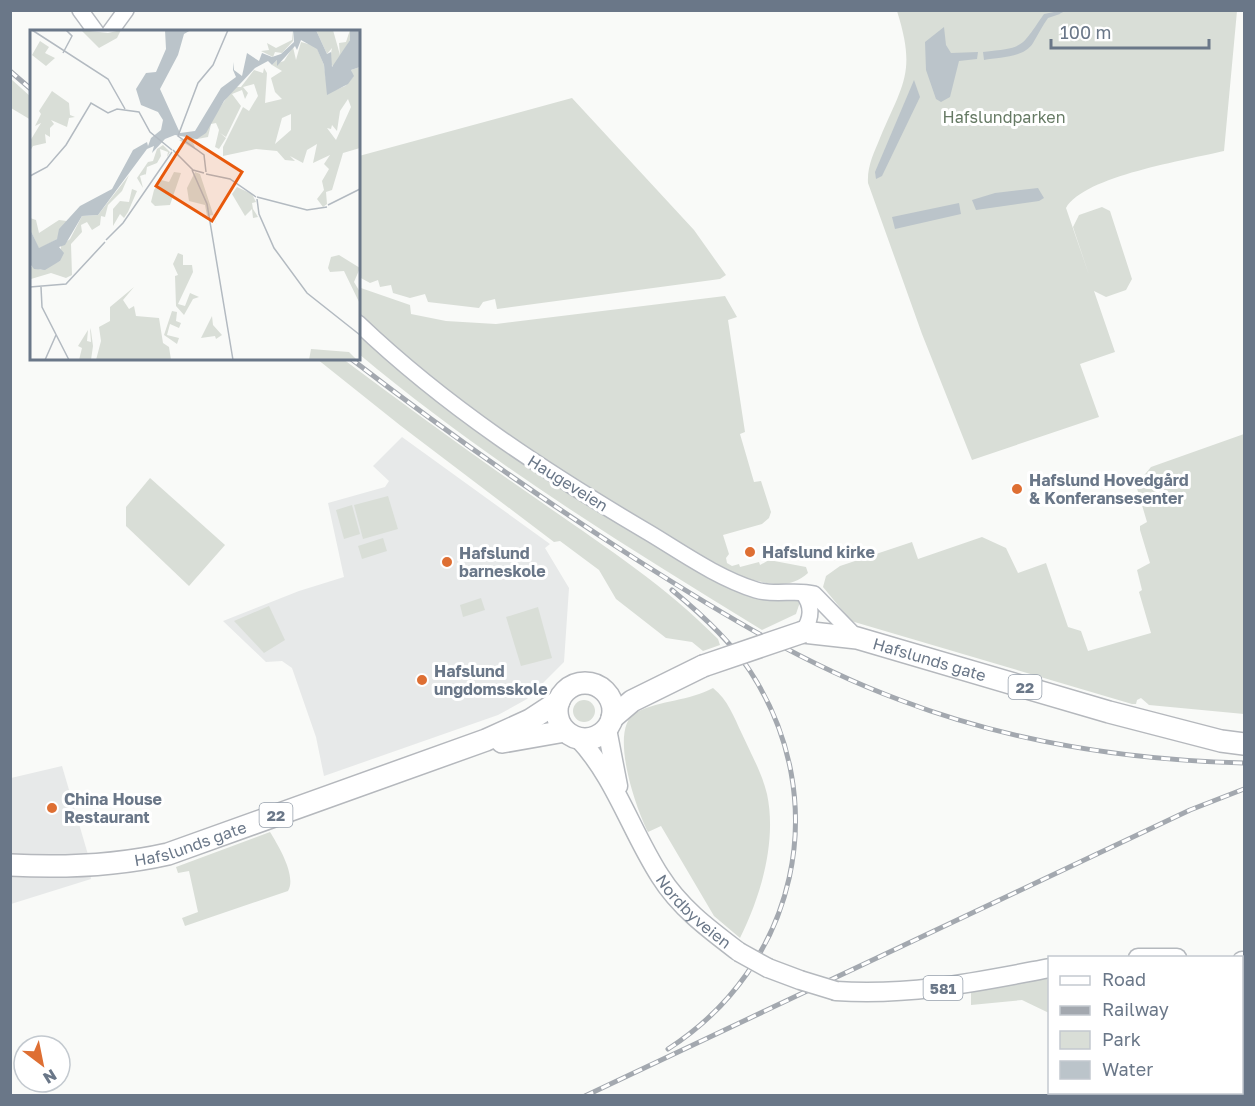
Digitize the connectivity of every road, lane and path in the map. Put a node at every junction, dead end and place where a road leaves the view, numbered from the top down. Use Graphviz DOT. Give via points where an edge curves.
graph roads {
  1 [pos="80,10"];
  2 [pos="126,10"];
  3 [pos="95,30"];
  4 [pos="111,30"];
  5 [pos="360,325"];
  6 [pos="802,593"];
  7 [pos="803,632"];
  8 [pos="857,638"];
  9 [pos="703,666"];
  10 [pos="602,689"];
  11 [pos="559,701"];
  12 [pos="609,724"];
  13 [pos="1195,732"];
  14 [pos="571,734"];
  15 [pos="1245,734"];
  16 [pos="1245,744"];
  17 [pos="432,760"];
  18 [pos="622,806"];
  19 [pos="10,865"];
  20 [pos="1048,968"];
  1 -- 3 [label="main road"];
  2 -- 4 [label="main road"];
  5 -- 6 [label="main road, Haugeveien" via="484,429 628,521 754,589"];
  6 -- 7 [label="main road" via="811,612"];
  6 -- 8 [label="main road, Haugeveien" via="818,597"];
  7 -- 8 [label="highway, Hafslunds gate / 22"];
  7 -- 9 [label="highway, 22, bridge"];
  8 -- 13 [label="highway, Hafslunds gate / 22" via="1109,712"];
  9 -- 10 [label="highway, 22" via="638,687"];
  9 -- 12 [label="highway, 22" via="632,701"];
  10 -- 11 [label="highway, 22" via="580,684 566,691"];
  10 -- 12 [label="highway" via="611,702"];
  11 -- 14 [label="highway" via="558,717"];
  11 -- 17 [label="highway, Hafslunds gate / 22" via="514,728"];
  12 -- 14 [label="highway, 22" via="593,738"];
  12 -- 18 [label="main road, Nordbyveien / 581"];
  13 -- 15 [label="highway, Hafslunds gate / 22"];
  13 -- 16 [label="highway, Hafslunds gate / 22"];
  14 -- 17 [label="highway, Hafslunds gate / 22" via="516,738"];
  14 -- 18 [label="main road, Nordbyveien / 581" via="596,760"];
  17 -- 19 [label="highway, Hafslunds gate / 22" via="168,854 90,866"];
  18 -- 20 [label="main road, Nordbyveien / 581, bridge" via="646,855 693,916 739,952 768,968 836,991 880,994 957,987"];
}
